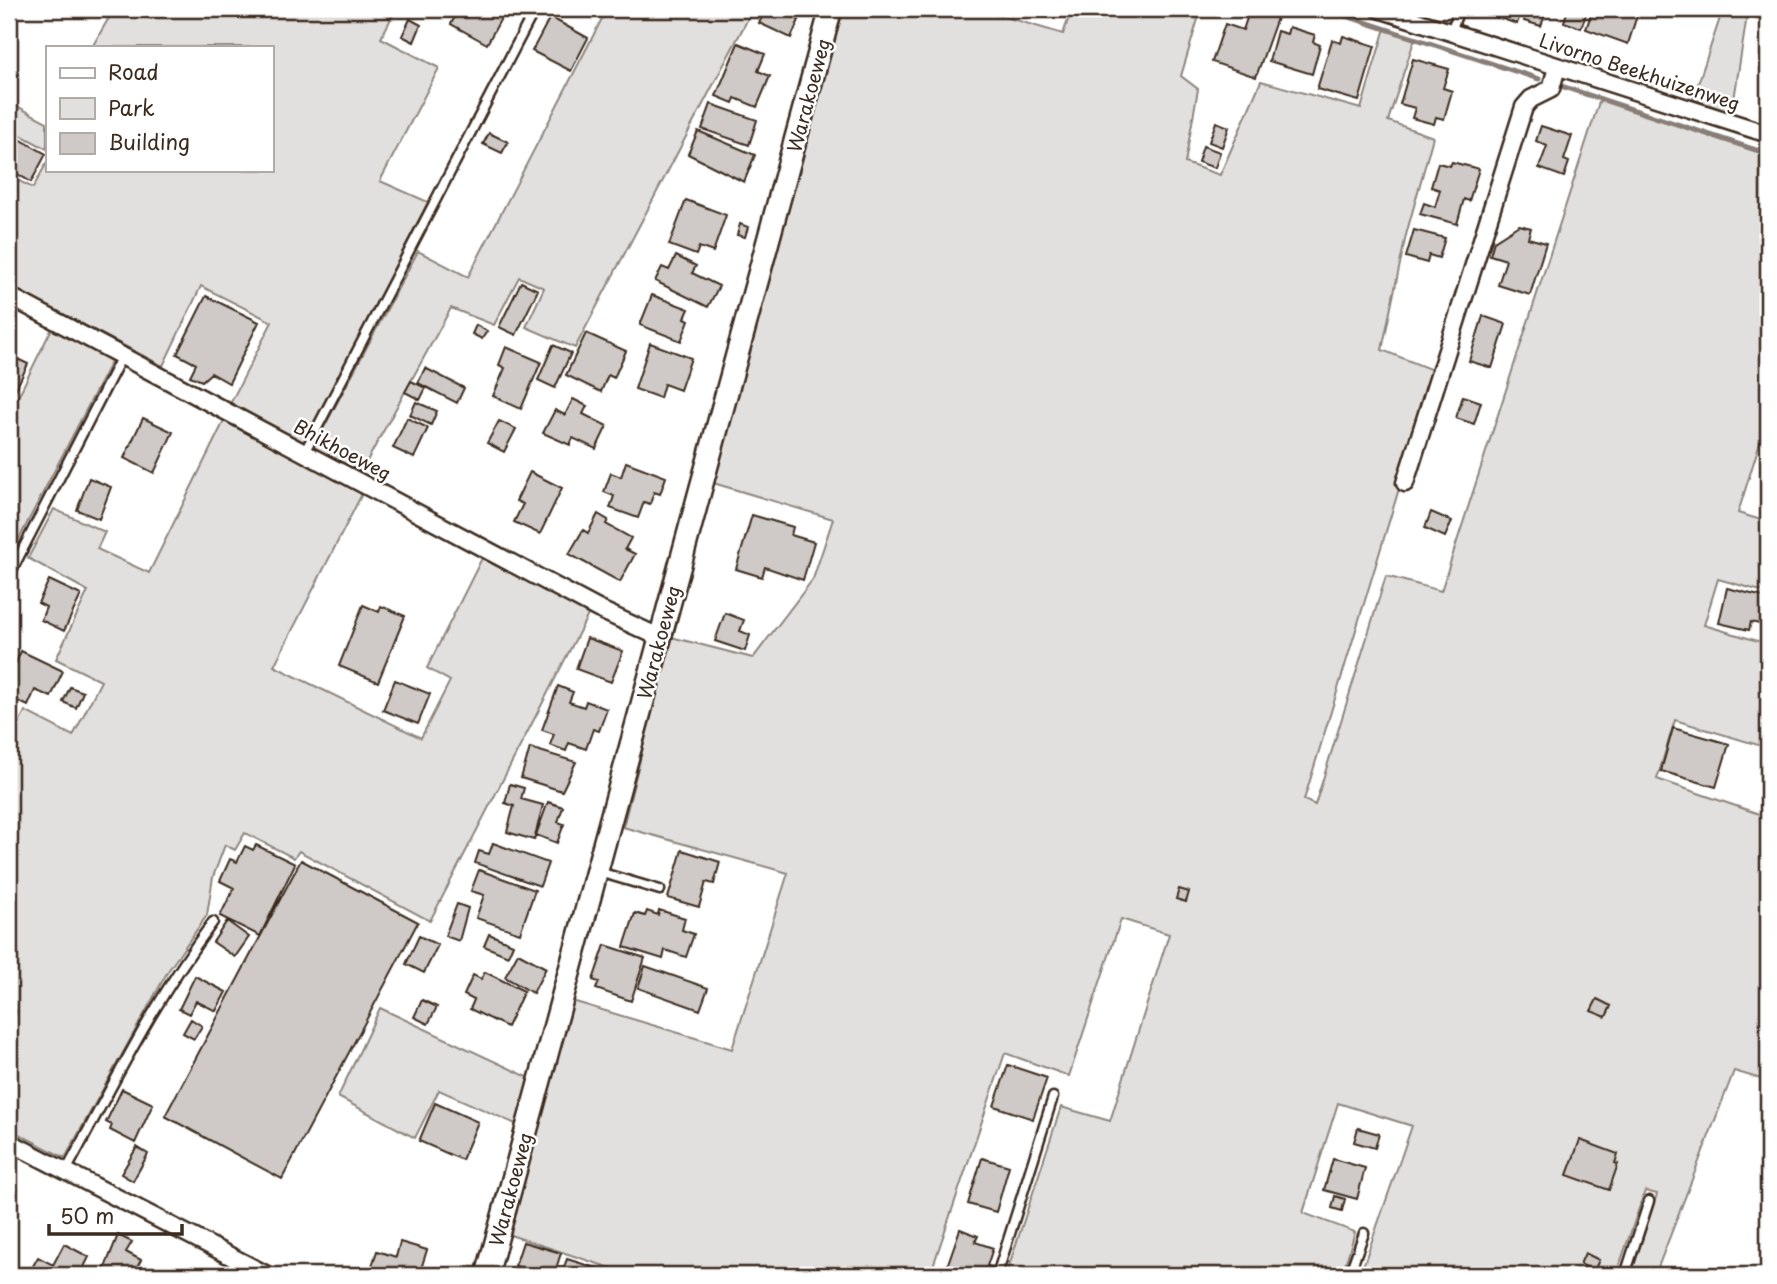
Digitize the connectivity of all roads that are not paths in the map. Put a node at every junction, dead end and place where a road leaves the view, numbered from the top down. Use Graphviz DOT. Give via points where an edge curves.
graph roads {
  1 [pos="535,9"];
  2 [pos="831,9"];
  3 [pos="1379,9"];
  4 [pos="1459,9"];
  5 [pos="1451,32"];
  6 [pos="1557,67"];
  7 [pos="1768,134"];
  8 [pos="9,296"];
  9 [pos="122,356"];
  10 [pos="304,453"];
  11 [pos="1405,483"];
  12 [pos="9,576"];
  13 [pos="659,637"];
  14 [pos="596,871"];
  15 [pos="660,890"];
  16 [pos="213,922"];
  17 [pos="1053,1097"];
  18 [pos="9,1142"];
  19 [pos="66,1171"];
  20 [pos="1649,1200"];
  21 [pos="1364,1233"];
  22 [pos="267,1275"];
  23 [pos="486,1275"];
  24 [pos="997,1275"];
  25 [pos="1349,1275"];
  26 [pos="1625,1275"];
  1 -- 10 [label="lane"];
  2 -- 13 [label="street, Warakoeweg"];
  3 -- 5 [label="street, Livorno Beekhuizenweg"];
  4 -- 5 [label="lane"];
  5 -- 6 [label="street, Livorno Beekhuizenweg"];
  6 -- 7 [label="street, Livorno Beekhuizenweg"];
  6 -- 11 [label="street" via="1552,89 1524,107"];
  8 -- 9 [label="street, Bhikhoeweg"];
  9 -- 10 [label="street, Bhikhoeweg"];
  9 -- 12 [label="lane"];
  10 -- 13 [label="street, Bhikhoeweg"];
  13 -- 14 [label="street, Warakoeweg"];
  14 -- 15 [label="lane"];
  14 -- 23 [label="street, Warakoeweg"];
  16 -- 19 [label="lane" via="143,1031"];
  17 -- 24 [label="lane"];
  18 -- 19 [label="street"];
  19 -- 22 [label="street"];
  20 -- 26 [label="lane"];
  21 -- 25 [label="lane"];
}
